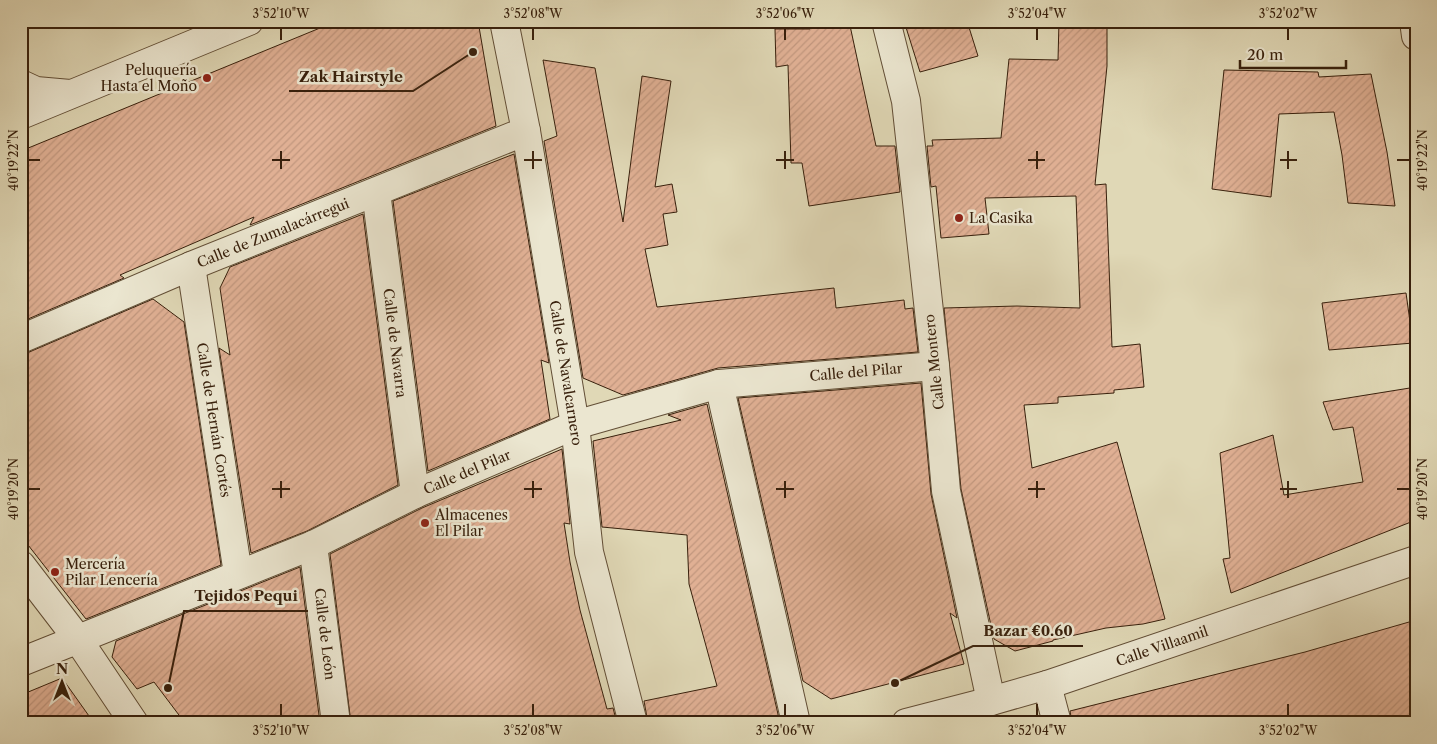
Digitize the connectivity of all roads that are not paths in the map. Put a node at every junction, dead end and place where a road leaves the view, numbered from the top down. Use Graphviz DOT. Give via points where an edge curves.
graph roads {
  1 [pos="249,21"];
  2 [pos="504,21"];
  3 [pos="886,21"];
  4 [pos="1414,21"];
  5 [pos="1416,36"];
  6 [pos="21,84"];
  7 [pos="72,94"];
  8 [pos="21,115"];
  9 [pos="526,130"];
  10 [pos="376,192"];
  11 [pos="191,266"];
  12 [pos="21,339"];
  13 [pos="935,366"];
  14 [pos="719,384"];
  15 [pos="575,425"];
  16 [pos="415,494"];
  17 [pos="313,544"];
  18 [pos="1416,560"];
  19 [pos="21,565"];
  20 [pos="238,574"];
  21 [pos="77,638"];
  22 [pos="21,662"];
  23 [pos="1047,685"];
  24 [pos="991,702"];
  25 [pos="134,723"];
  26 [pos="336,723"];
  27 [pos="633,723"];
  28 [pos="796,723"];
  29 [pos="906,723"];
  30 [pos="1057,723"];
  1 -- 7 [label="street"];
  2 -- 9 [label="street, Calle de Navalcarnero"];
  3 -- 13 [label="street, Calle Montero" via="906,101"];
  4 -- 5 [label="street"];
  6 -- 7 [label="street" via="36,91"];
  7 -- 8 [label="street"];
  9 -- 10 [label="street, Calle de Zumalacárregui"];
  9 -- 15 [label="street, Calle de Navalcarnero"];
  10 -- 11 [label="street, Calle de Zumalacárregui"];
  10 -- 16 [label="street, Calle de Navarra"];
  11 -- 12 [label="street, Calle de Zumalacárregui"];
  11 -- 20 [label="street, Calle de Hernán Cortés"];
  13 -- 14 [label="street, Calle del Pilar"];
  13 -- 24 [label="street, Calle Montero" via="946,491"];
  14 -- 15 [label="street, Calle del Pilar"];
  14 -- 28 [label="street"];
  15 -- 16 [label="street, Calle del Pilar"];
  15 -- 27 [label="street, Calle de Navalcarnero" via="589,552"];
  16 -- 17 [label="street, Calle del Pilar"];
  17 -- 20 [label="street, Calle del Pilar"];
  17 -- 26 [label="street, Calle de León"];
  18 -- 23 [label="street, Calle Villaamil"];
  19 -- 21 [label="street"];
  20 -- 21 [label="street, Calle del Pilar"];
  21 -- 22 [label="street, Calle del Pilar"];
  21 -- 25 [label="street"];
  23 -- 24 [label="street, Calle Villaamil"];
  23 -- 30 [label="street"];
  24 -- 29 [label="street, Calle Villaamil"];
}
